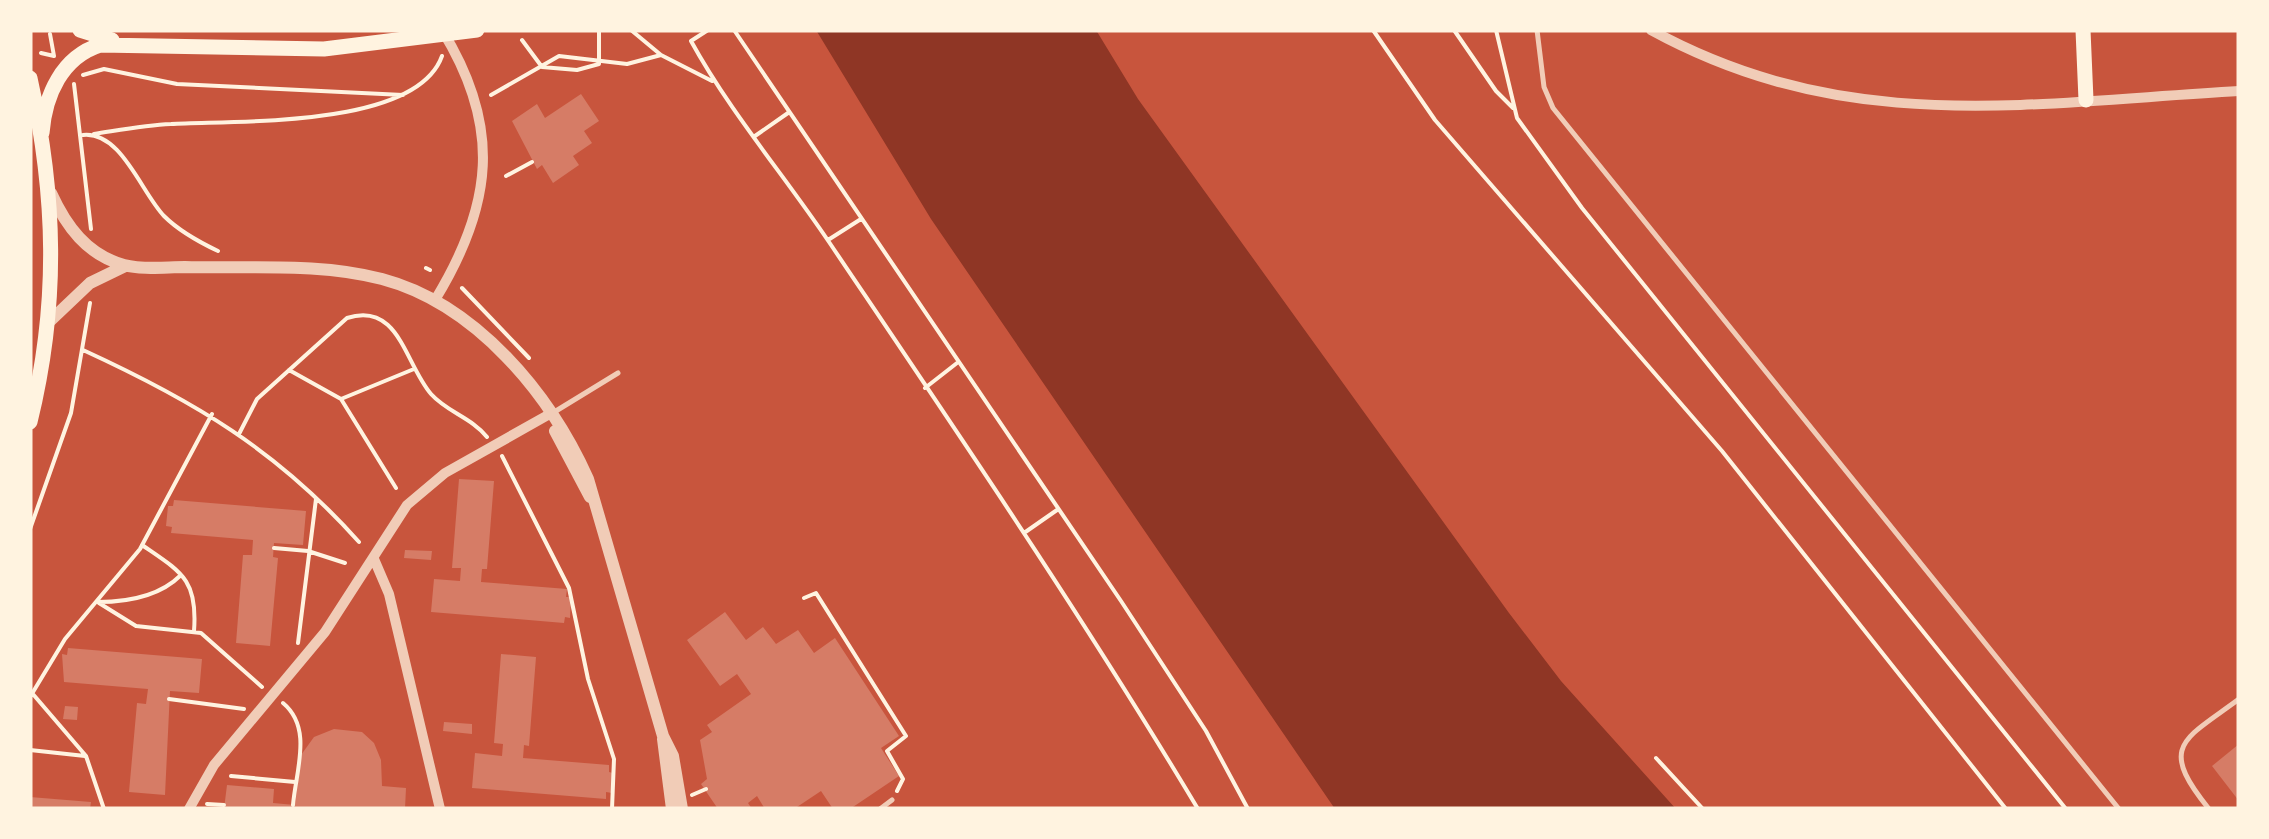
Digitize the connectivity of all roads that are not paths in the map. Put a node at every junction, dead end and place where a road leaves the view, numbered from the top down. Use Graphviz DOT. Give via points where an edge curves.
graph roads {
  1 [pos="80,30"];
  2 [pos="442,30"];
  3 [pos="1537,30"];
  4 [pos="1651,30"];
  5 [pos="2083,30"];
  6 [pos="470,31"];
  7 [pos="126,43"];
  8 [pos="30,78"];
  9 [pos="2239,91"];
  10 [pos="2086,100"];
  11 [pos="42,133"];
  12 [pos="50,191"];
  13 [pos="126,266"];
  14 [pos="435,300"];
  15 [pos="50,321"];
  16 [pos="618,373"];
  17 [pos="548,415"];
  18 [pos="30,422"];
  19 [pos="374,560"];
  20 [pos="2239,699"];
  21 [pos="663,736"];
  22 [pos="892,800"];
  23 [pos="190,809"];
  24 [pos="440,809"];
  25 [pos="672,809"];
  26 [pos="682,809"];
  27 [pos="880,809"];
  28 [pos="2120,809"];
  29 [pos="2209,809"];
  1 -- 7 [label="main road"];
  2 -- 14 [label="street" via="469,82 482,128 480,200"];
  3 -- 28 [label="lane" via="1553,108"];
  4 -- 10 [label="street" via="1733,69 1840,98 1945,107"];
  5 -- 10 [label="main road"];
  6 -- 7 [label="main road" via="274,50"];
  7 -- 11 [label="main road" via="100,44 74,60 50,91"];
  8 -- 11 [label="main road"];
  9 -- 10 [label="street"];
  11 -- 12 [label="main road"];
  12 -- 13 [label="street" via="75,236"];
  12 -- 15 [label="main road"];
  13 -- 14 [label="street" via="338,272 383,279"];
  13 -- 15 [label="street" via="90,283"];
  14 -- 17 [label="street" via="492,343"];
  15 -- 18 [label="main road"];
  16 -- 17 [label="lane"];
  17 -- 19 [label="street" via="424,487"];
  17 -- 21 [label="street" via="575,449 588,480"];
  19 -- 23 [label="street" via="302,663 214,764"];
  19 -- 24 [label="street" via="389,594"];
  20 -- 29 [label="lane" via="2188,738 2180,754 2184,778"];
  21 -- 25 [label="street"];
  21 -- 26 [label="street"];
  22 -- 27 [label="lane"];
}
